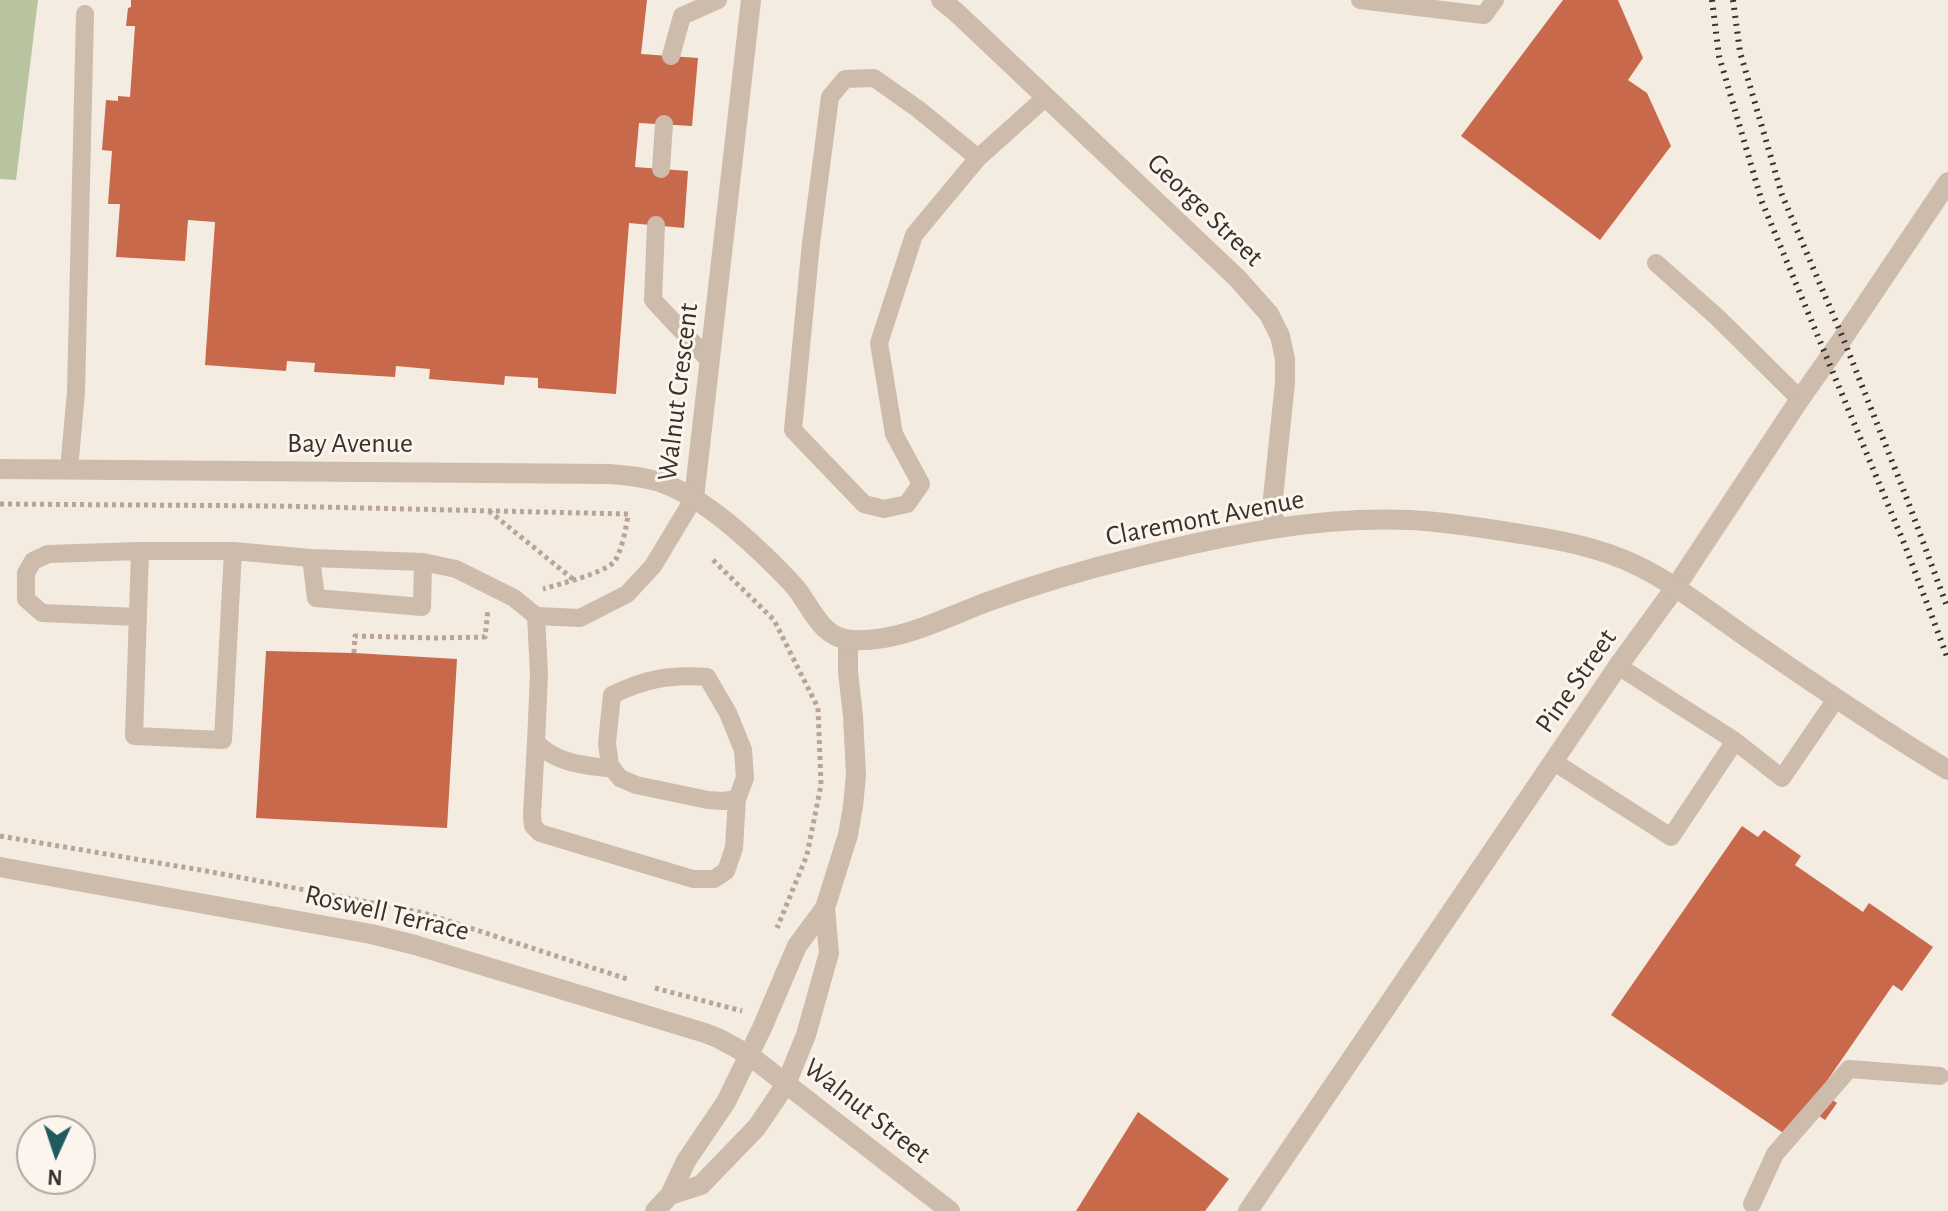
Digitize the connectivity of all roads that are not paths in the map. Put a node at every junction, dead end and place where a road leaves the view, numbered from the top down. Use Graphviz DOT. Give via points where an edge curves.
graph roads {
  1 [pos="718,0"];
  2 [pos="751,0"];
  3 [pos="941,0"];
  4 [pos="1360,0"];
  5 [pos="1495,0"];
  6 [pos="85,14"];
  7 [pos="671,56"];
  8 [pos="1046,97"];
  9 [pos="664,124"];
  10 [pos="978,158"];
  11 [pos="661,169"];
  12 [pos="1948,182"];
  13 [pos="656,225"];
  14 [pos="1656,263"];
  15 [pos="710,361"];
  16 [pos="1800,399"];
  17 [pos="0,469"];
  18 [pos="69,469"];
  19 [pos="694,498"];
  20 [pos="1276,527"];
  21 [pos="140,551"];
  22 [pos="233,551"];
  23 [pos="311,558"];
  24 [pos="423,562"];
  25 [pos="1675,588"];
  26 [pos="536,616"];
  27 [pos="138,617"];
  28 [pos="848,640"];
  29 [pos="1618,666"];
  30 [pos="1836,699"];
  31 [pos="1735,741"];
  32 [pos="536,742"];
  33 [pos="1554,762"];
  34 [pos="613,769"];
  35 [pos="1948,770"];
  36 [pos="737,799"];
  37 [pos="0,867"];
  38 [pos="825,908"];
  39 [pos="749,1055"];
  40 [pos="1940,1076"];
  41 [pos="786,1084"];
  42 [pos="670,1195"];
  43 [pos="1752,1204"];
  44 [pos="655,1211"];
  45 [pos="950,1211"];
  46 [pos="1248,1211"];
  1 -- 7 [label="lane" via="682,16"];
  2 -- 15 [label="street, Walnut Crescent"];
  3 -- 8 [label="street, George Street"];
  4 -- 5 [label="lane" via="1484,15"];
  6 -- 18 [label="lane" via="76,392"];
  8 -- 10 [label="lane"];
  8 -- 20 [label="street, George Street" via="1269,314 1285,359 1273,498"];
  9 -- 11 [label="lane"];
  10 -- 10 [label="lane" via="914,235 879,343 894,434 921,484 907,504 884,509 864,504 793,430 830,97 845,79 874,78"];
  12 -- 16 [label="street, Pine Street"];
  13 -- 15 [label="lane" via="653,300"];
  14 -- 16 [label="lane"];
  15 -- 19 [label="street, Walnut Crescent"];
  16 -- 25 [label="street, Pine Street"];
  17 -- 18 [label="street, Bay Avenue"];
  18 -- 19 [label="street, Bay Avenue" via="608,474 639,476"];
  19 -- 26 [label="lane" via="653,566 627,594 580,618"];
  19 -- 28 [label="street, Walnut Crescent" via="780,571 833,635"];
  20 -- 25 [label="street, Claremont Avenue" via="1406,520 1494,529 1609,554"];
  20 -- 28 [label="street, Claremont Avenue" via="1108,564 903,634"];
  21 -- 22 [label="lane"];
  21 -- 27 [label="lane"];
  21 -- 27 [label="lane" via="48,554 33,561 26,573 26,599 42,613"];
  22 -- 23 [label="lane"];
  22 -- 27 [label="lane" via="223,740 134,736"];
  23 -- 24 [label="lane"];
  23 -- 24 [label="lane" via="316,598 422,607"];
  24 -- 26 [label="lane" via="456,569 514,598"];
  25 -- 29 [label="street, Pine Street"];
  25 -- 30 [label="street, Claremont Avenue"];
  26 -- 32 [label="lane"];
  28 -- 38 [label="street" via="856,775 848,835"];
  29 -- 31 [label="lane"];
  29 -- 33 [label="street, Pine Street"];
  30 -- 31 [label="lane" via="1782,778"];
  30 -- 35 [label="street, Claremont Avenue"];
  31 -- 33 [label="lane" via="1671,837"];
  32 -- 34 [label="lane" via="568,762"];
  32 -- 36 [label="lane" via="532,815 540,833 693,879 714,879 726,871 734,848"];
  33 -- 46 [label="street, Pine Street"];
  34 -- 36 [label="lane" via="636,785 708,800"];
  34 -- 36 [label="lane" via="607,743 612,695 661,677 707,677 743,750 745,778"];
  37 -- 39 [label="street, Roswell Terrace" via="415,945 705,1033"];
  38 -- 39 [label="street" via="797,946"];
  38 -- 41 [label="street" via="829,953"];
  39 -- 41 [label="street, Walnut Street"];
  39 -- 42 [label="street"];
  40 -- 43 [label="lane" via="1849,1069 1775,1154"];
  41 -- 42 [label="street" via="757,1127 701,1185"];
  41 -- 45 [label="street, Walnut Street"];
  42 -- 44 [label="street"];
}
